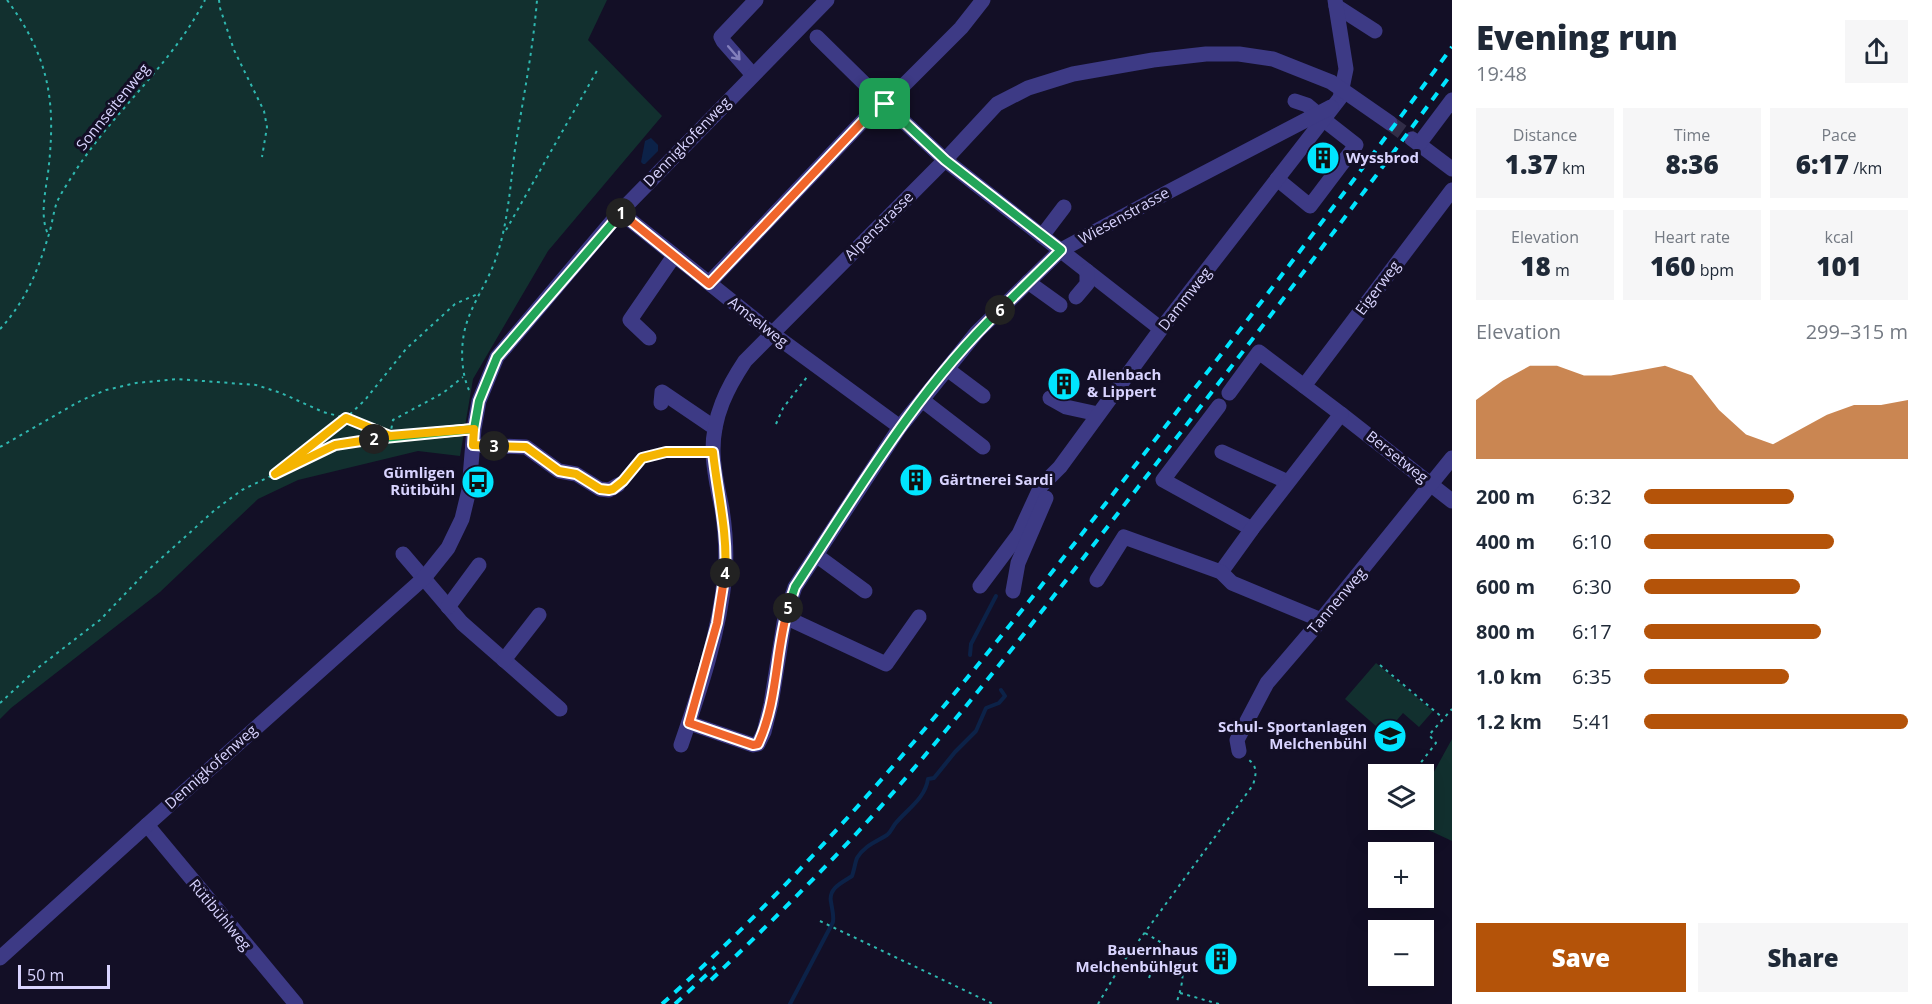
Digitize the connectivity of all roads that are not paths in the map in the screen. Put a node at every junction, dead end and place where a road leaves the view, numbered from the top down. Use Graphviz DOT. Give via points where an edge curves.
graph roads {
  1 [pos="756,0"];
  2 [pos="827,0"];
  3 [pos="983,0"];
  4 [pos="1335,3"];
  5 [pos="1376,31"];
  6 [pos="817,37"];
  7 [pos="753,75"];
  8 [pos="1342,89"];
  9 [pos="1452,100"];
  10 [pos="1294,101"];
  11 [pos="882,103"];
  12 [pos="1324,114"];
  13 [pos="1390,123"];
  14 [pos="945,160"];
  15 [pos="1452,169"];
  16 [pos="1277,179"];
  17 [pos="1452,190"];
  18 [pos="1064,207"];
  19 [pos="620,212"];
  20 [pos="1042,236"];
  21 [pos="1061,250"];
  22 [pos="674,256"];
  23 [pos="1087,271"];
  24 [pos="1028,282"];
  25 [pos="709,284"];
  26 [pos="1076,297"];
  27 [pos="1060,305"];
  28 [pos="1161,329"];
  29 [pos="773,334"];
  30 [pos="649,338"];
  31 [pos="947,369"];
  32 [pos="1304,386"];
  33 [pos="1229,393"];
  34 [pos="983,396"];
  35 [pos="1050,398"];
  36 [pos="922,400"];
  37 [pos="661,402"];
  38 [pos="1219,406"];
  39 [pos="1098,414"];
  40 [pos="1341,414"];
  41 [pos="715,428"];
  42 [pos="900,428"];
  43 [pos="473,445"];
  44 [pos="983,447"];
  45 [pos="1222,452"];
  46 [pos="1452,458"];
  47 [pos="1060,468"];
  48 [pos="1288,482"];
  49 [pos="618,485"];
  50 [pos="1432,485"];
  51 [pos="1452,501"];
  52 [pos="1252,529"];
  53 [pos="404,554"];
  54 [pos="816,555"];
  55 [pos="479,565"];
  56 [pos="1221,572"];
  57 [pos="424,578"];
  58 [pos="1097,580"];
  59 [pos="980,586"];
  60 [pos="865,591"];
  61 [pos="1013,591"];
  62 [pos="448,607"];
  63 [pos="539,615"];
  64 [pos="785,617"];
  65 [pos="919,617"];
  66 [pos="1321,620"];
  67 [pos="504,660"];
  68 [pos="560,709"];
  69 [pos="689,723"];
  70 [pos="681,745"];
  71 [pos="1239,751"];
  72 [pos="147,825"];
  73 [pos="0,958"];
  74 [pos="296,1004"];
  1 -- 7 [label="street, one-way" via="721,37"];
  2 -- 7 [label="street, Dennigkofenweg"];
  3 -- 11 [label="street" via="961,28"];
  4 -- 5 [label="street"];
  4 -- 8 [label="street, Dammweg" via="1346,62"];
  6 -- 11 [label="street"];
  7 -- 19 [label="street, Dennigkofenweg"];
  8 -- 12 [label="street, Dammweg" via="1340,98"];
  8 -- 13 [label="street, Alpenstrasse"];
  8 -- 14 [label="street, Alpenstrasse" via="1273,59 1239,54 1179,56 1098,69 1038,84 997,104"];
  9 -- 15 [label="street" via="1415,141"];
  10 -- 12 [label="street"];
  11 -- 14 [label="street"];
  11 -- 25 [label="street"];
  12 -- 16 [label="street, Dammweg"];
  12 -- 16 [label="street" via="1356,145 1310,206"];
  12 -- 21 [label="street, Wiesenstrasse"];
  14 -- 20 [label="street"];
  14 -- 29 [label="street, Alpenstrasse"];
  16 -- 28 [label="street, Dammweg"];
  17 -- 32 [label="street, Eigerweg"];
  18 -- 20 [label="street"];
  19 -- 22 [label="street, Amselweg"];
  19 -- 43 [label="street, Dennigkofenweg" via="497,357 479,401"];
  20 -- 21 [label="street"];
  21 -- 23 [label="street"];
  21 -- 24 [label="street, Wiesenstrasse"];
  22 -- 25 [label="street, Amselweg"];
  22 -- 30 [label="street" via="630,320"];
  23 -- 26 [label="street" via="1087,284"];
  23 -- 28 [label="street"];
  24 -- 27 [label="street"];
  24 -- 31 [label="street, Wiesenstrasse" via="977,332"];
  25 -- 29 [label="street, Amselweg"];
  28 -- 39 [label="street, Dammweg"];
  29 -- 41 [label="street, Alpenstrasse" via="745,361 730,383"];
  29 -- 42 [label="street, Amselweg"];
  31 -- 34 [label="street"];
  31 -- 36 [label="street, Wiesenstrasse"];
  32 -- 33 [label="street" via="1259,352"];
  32 -- 40 [label="street"];
  35 -- 39 [label="street" via="1066,407"];
  36 -- 42 [label="street, Wiesenstrasse"];
  36 -- 44 [label="street"];
  37 -- 41 [label="street" via="662,392"];
  38 -- 52 [label="street" via="1163,480"];
  39 -- 47 [label="street, Dammweg"];
  40 -- 48 [label="street"];
  40 -- 50 [label="street, Bersetweg"];
  41 -- 69 [label="street, Alpenstrasse" via="713,452 725,570 717,623"];
  42 -- 54 [label="street, Wiesenstrasse"];
  43 -- 49 [label="street" via="526,447 559,471 576,474 600,489"];
  43 -- 57 [label="street, Dennigkofenweg" via="462,519 448,548"];
  45 -- 48 [label="street"];
  46 -- 50 [label="street, Tannenweg"];
  47 -- 59 [label="street, Dammweg" via="1041,486 1019,534"];
  47 -- 61 [label="street" via="1018,563"];
  48 -- 52 [label="street"];
  50 -- 51 [label="street, Bersetweg"];
  50 -- 66 [label="street, Tannenweg"];
  52 -- 56 [label="street"];
  53 -- 57 [label="street"];
  54 -- 60 [label="street"];
  54 -- 64 [label="street, Wiesenstrasse" via="795,587"];
  55 -- 62 [label="street"];
  56 -- 58 [label="street" via="1124,537"];
  56 -- 66 [label="street" via="1232,583"];
  57 -- 62 [label="street"];
  57 -- 72 [label="street, Dennigkofenweg"];
  62 -- 67 [label="street"];
  63 -- 67 [label="street"];
  64 -- 65 [label="street" via="886,664"];
  64 -- 69 [label="street, Wiesenstrasse" via="771,704 758,744"];
  66 -- 71 [label="street, Tannenweg" via="1267,683 1237,740"];
  67 -- 68 [label="street"];
  69 -- 70 [label="street, Alpenstrasse"];
  72 -- 73 [label="street, Dennigkofenweg"];
  72 -- 74 [label="street, Rütibühlweg"];
}
